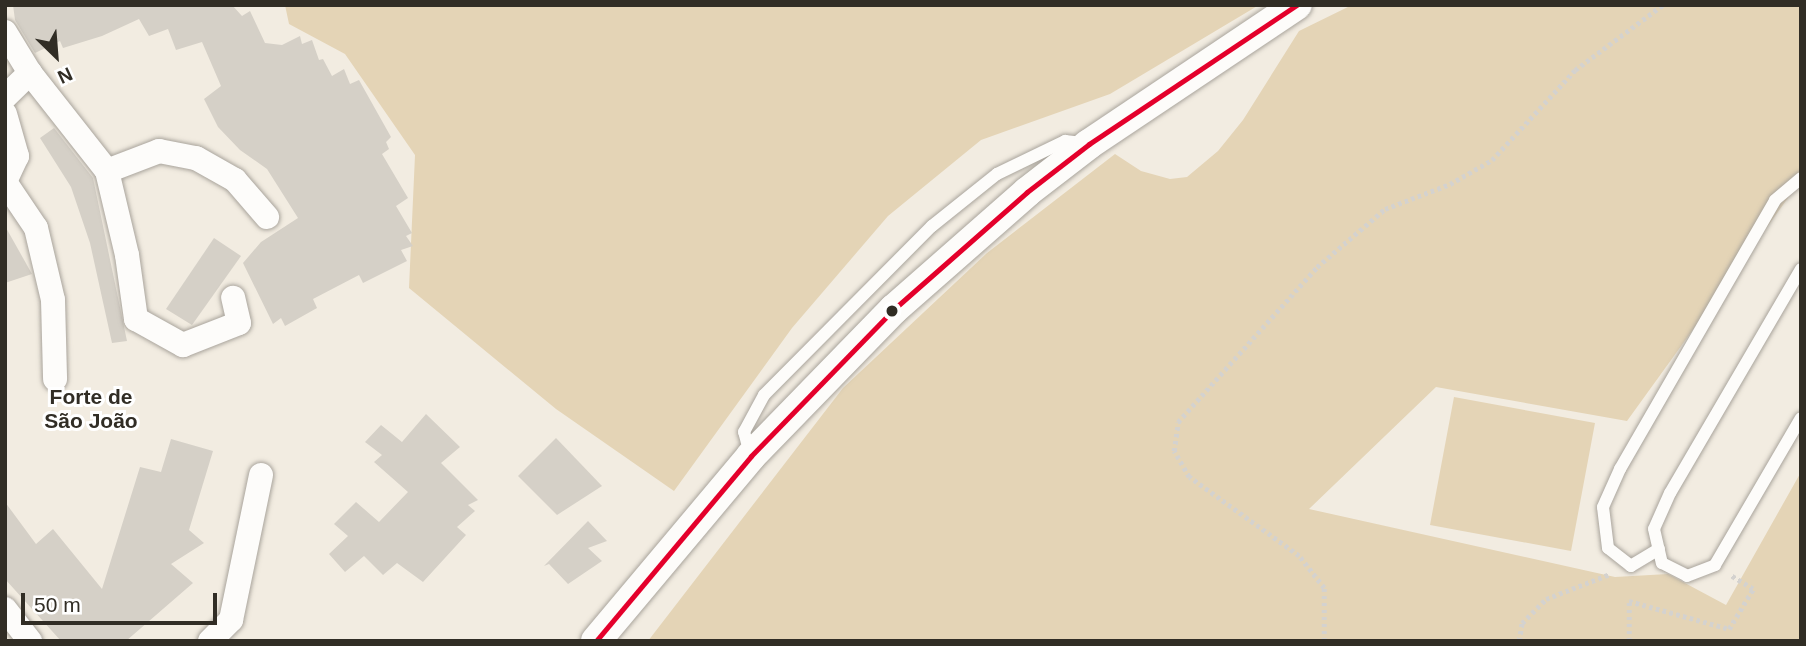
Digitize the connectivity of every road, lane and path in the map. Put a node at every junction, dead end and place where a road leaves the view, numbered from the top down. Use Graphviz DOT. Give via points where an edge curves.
graph roads {
  1 [pos="1297,5"];
  2 [pos="1664,5"];
  3 [pos="5,32"];
  4 [pos="30,72"];
  5 [pos="5,97"];
  6 [pos="5,114"];
  7 [pos="107,171"];
  8 [pos="1801,178"];
  9 [pos="5,182"];
  10 [pos="267,217"];
  11 [pos="1801,269"];
  12 [pos="233,298"];
  13 [pos="55,379"];
  14 [pos="1801,418"];
  15 [pos="261,475"];
  16 [pos="1659,549"];
  17 [pos="1715,565"];
  18 [pos="1631,566"];
  19 [pos="5,608"];
  20 [pos="30,641"];
  21 [pos="210,641"];
  22 [pos="597,641"];
  23 [pos="1324,641"];
  24 [pos="1519,641"];
  25 [pos="1629,641"];
  1 -- 22 [label="street" via="1089,144 894,309 751,456"];
  2 -- 23 [label="path" via="1575,70 1492,160 1450,184 1385,209 1317,267 1178,422 1174,451 1189,477 1300,556 1324,588"];
  3 -- 4 [label="street"];
  4 -- 5 [label="street"];
  4 -- 7 [label="street"];
  6 -- 9 [label="street" via="17,156"];
  7 -- 10 [label="street" via="159,151 196,158 235,180"];
  7 -- 12 [label="street" via="136,319 183,345 239,323"];
  8 -- 18 [label="lane" via="1776,200 1603,507 1608,548"];
  9 -- 13 [label="street" via="36,228 53,300"];
  11 -- 16 [label="lane" via="1670,493 1654,529"];
  14 -- 17 [label="lane"];
  15 -- 21 [label="street" via="230,620"];
  16 -- 17 [label="lane" via="1662,563 1687,576"];
  16 -- 18 [label="lane"];
  17 -- 25 [label="path" via="1753,589 1728,629 1629,601"];
  18 -- 24 [label="path" via="1545,599 1522,623"];
  19 -- 20 [label="street"];
}
